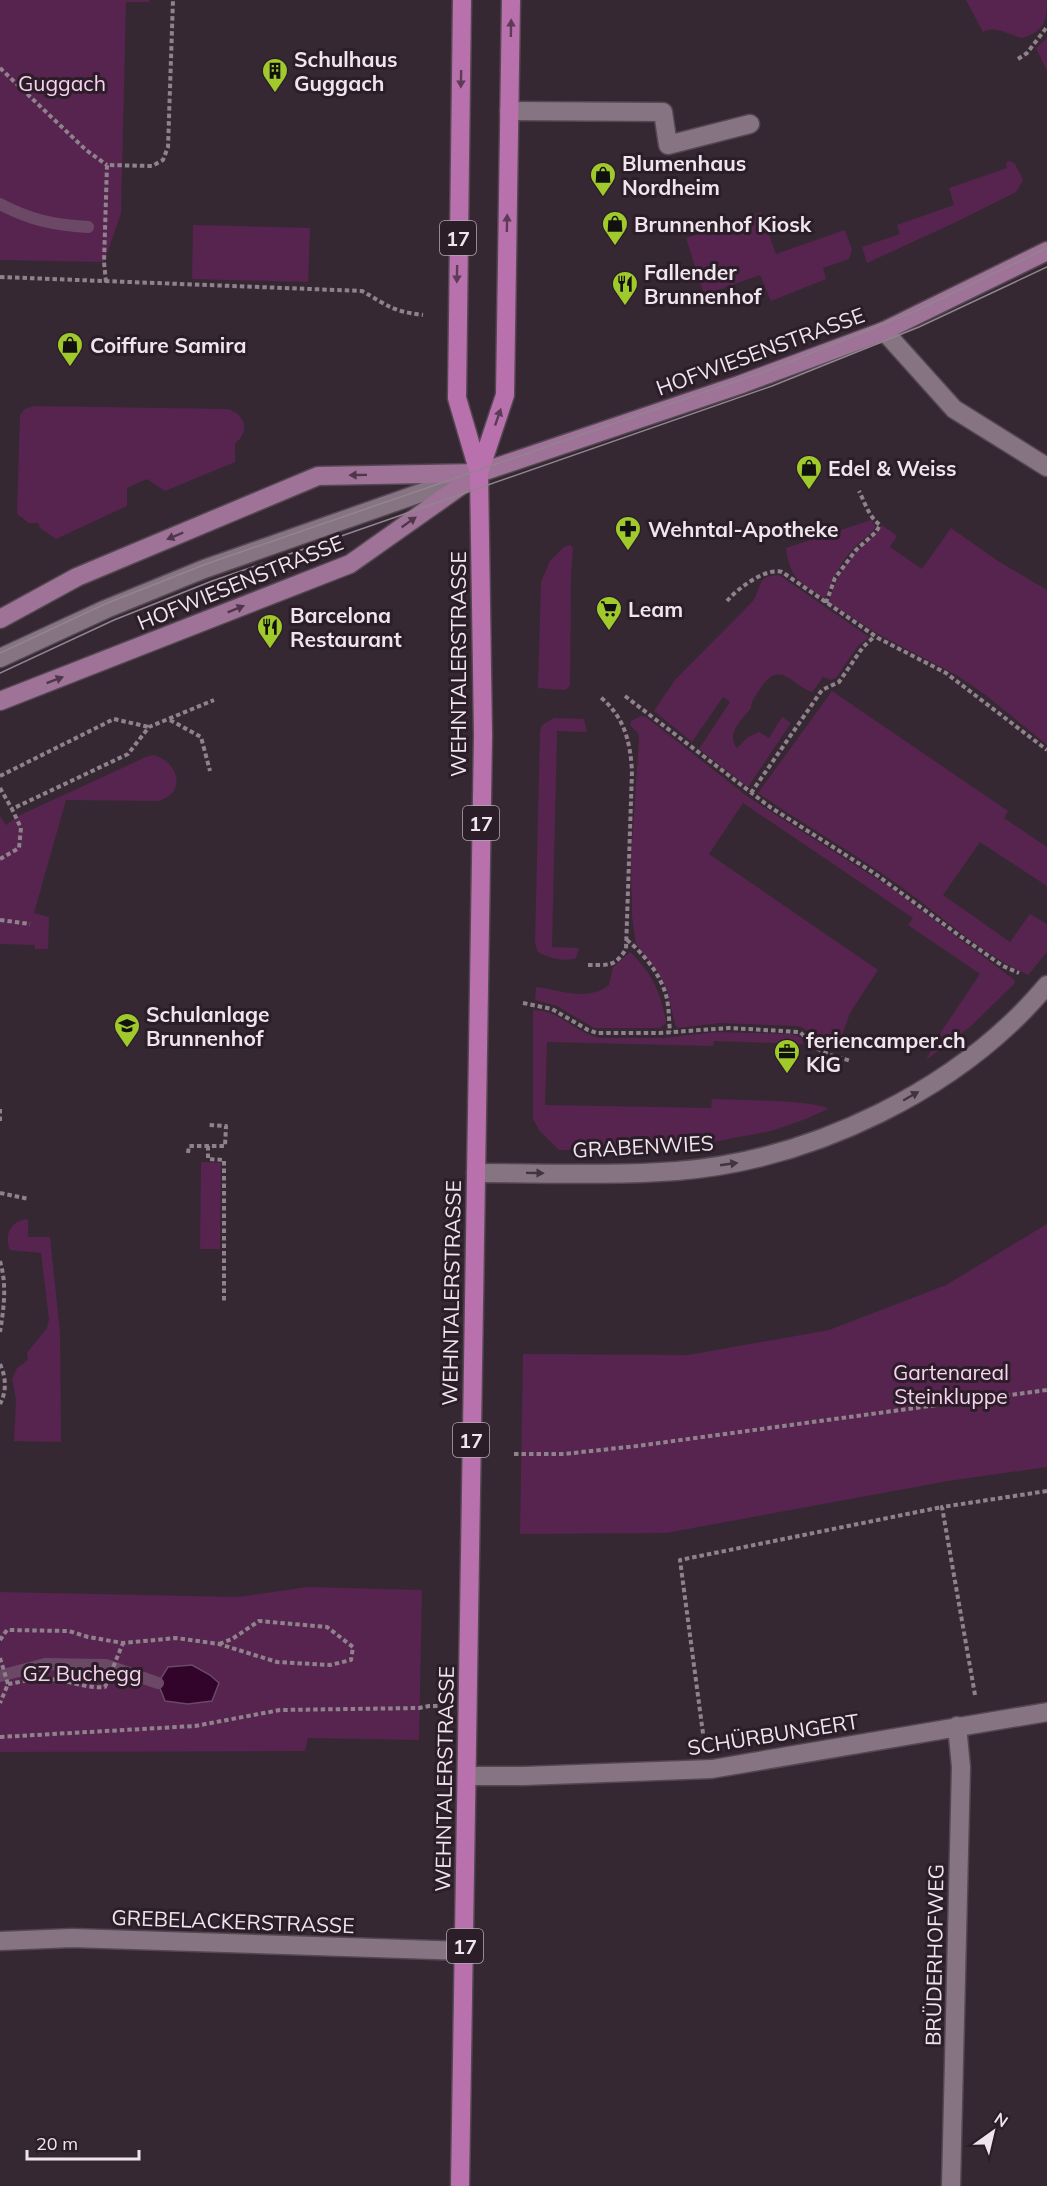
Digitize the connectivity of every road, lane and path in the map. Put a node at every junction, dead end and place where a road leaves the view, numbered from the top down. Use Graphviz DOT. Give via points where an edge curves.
graph roads {
  1 [pos="173,0"];
  2 [pos="462,0"];
  3 [pos="511,0"];
  4 [pos="1047,27"];
  5 [pos="1018,59"];
  6 [pos="0,68"];
  7 [pos="509,111"];
  8 [pos="750,124"];
  9 [pos="107,165"];
  10 [pos="1047,251"];
  11 [pos="0,277"];
  12 [pos="106,282"];
  13 [pos="423,315"];
  14 [pos="884,331"];
  15 [pos="1047,467"];
  16 [pos="479,473"];
  17 [pos="860,491"];
  18 [pos="727,601"];
  19 [pos="826,603"];
  20 [pos="0,619"];
  21 [pos="875,636"];
  22 [pos="0,658"];
  23 [pos="599,696"];
  24 [pos="625,696"];
  25 [pos="214,700"];
  26 [pos="0,701"];
  27 [pos="170,719"];
  28 [pos="149,727"];
  29 [pos="1047,750"];
  30 [pos="210,771"];
  31 [pos="0,776"];
  32 [pos="0,788"];
  33 [pos="751,793"];
  34 [pos="12,809"];
  35 [pos="0,859"];
  36 [pos="0,920"];
  37 [pos="30,924"];
  38 [pos="626,939"];
  39 [pos="588,965"];
  40 [pos="1026,976"];
  41 [pos="1047,985"];
  42 [pos="523,1004"];
  43 [pos="670,1032"];
  44 [pos="851,1061"];
  45 [pos="0,1109"];
  46 [pos="0,1122"];
  47 [pos="209,1125"];
  48 [pos="208,1146"];
  49 [pos="188,1153"];
  50 [pos="476,1173"];
  51 [pos="0,1193"];
  52 [pos="29,1199"];
  53 [pos="0,1262"];
  54 [pos="224,1301"];
  55 [pos="0,1332"];
  56 [pos="0,1364"];
  57 [pos="1047,1390"];
  58 [pos="0,1404"];
  59 [pos="514,1454"];
  60 [pos="1047,1491"];
  61 [pos="942,1507"];
  62 [pos="0,1640"];
  63 [pos="123,1643"];
  64 [pos="219,1644"];
  65 [pos="0,1658"];
  66 [pos="1,1665"];
  67 [pos="8,1684"];
  68 [pos="975,1695"];
  69 [pos="0,1703"];
  70 [pos="440,1706"];
  71 [pos="1047,1712"];
  72 [pos="957,1726"];
  73 [pos="0,1737"];
  74 [pos="704,1744"];
  75 [pos="467,1776"];
  76 [pos="0,1941"];
  77 [pos="465,1951"];
  78 [pos="460,2186"];
  79 [pos="951,2186"];
  1 -- 9 [label="path" via="168,147 163,160 152,165"];
  2 -- 16 [label="main road, WEHNTALERSTRASSE / 17, one-way" via="457,398"];
  7 -- 3 [label="main road, WEHNTALERSTRASSE, one-way"];
  4 -- 5 [label="path"];
  6 -- 9 [label="path"];
  7 -- 8 [label="street" via="663,112 669,145"];
  16 -- 7 [label="main road, WEHNTALERSTRASSE, one-way" via="505,395"];
  9 -- 12 [label="path"];
  10 -- 14 [label="street, HOFWIESENSTRASSE"];
  11 -- 12 [label="path"];
  12 -- 13 [label="path" via="362,291 400,312"];
  14 -- 15 [label="street" via="954,409"];
  14 -- 16 [label="street, HOFWIESENSTRASSE"];
  16 -- 20 [label="street, HOFWIESENSTRASSE, one-way" via="318,476 77,577"];
  16 -- 22 [label="street, HOFWIESENSTRASSE" via="204,569"];
  26 -- 16 [label="street, HOFWIESENSTRASSE, one-way" via="350,564"];
  16 -- 50 [label="main road, WEHNTALERSTRASSE / 17" via="483,735"];
  17 -- 19 [label="path" via="867,509 880,525 835,578"];
  18 -- 19 [label="path" via="756,578 776,570"];
  19 -- 21 [label="path"];
  21 -- 29 [label="path" via="946,673"];
  21 -- 33 [label="path" via="839,682 822,690"];
  23 -- 38 [label="path" via="623,726 630,746"];
  24 -- 33 [label="path"];
  25 -- 27 [label="path"];
  27 -- 28 [label="path"];
  27 -- 30 [label="path" via="201,737"];
  28 -- 31 [label="path" via="114,719"];
  28 -- 34 [label="path" via="128,754"];
  32 -- 34 [label="path"];
  33 -- 40 [label="path" via="874,873 1003,966"];
  34 -- 35 [label="path" via="21,828 19,848"];
  36 -- 37 [label="path"];
  38 -- 39 [label="path" via="626,949 616,963"];
  38 -- 43 [label="path" via="662,983"];
  50 -- 41 [label="street, GRABENWIES, one-way" via="678,1171 740,1162 802,1145 867,1120 965,1061"];
  42 -- 43 [label="path" via="552,1009 597,1033"];
  43 -- 44 [label="path" via="729,1028 800,1032 816,1048"];
  45 -- 46 [label="path"];
  47 -- 48 [label="path" via="226,1126 225,1146"];
  48 -- 49 [label="path" via="189,1146"];
  48 -- 54 [label="path" via="208,1159 224,1160"];
  50 -- 75 [label="main road, WEHNTALERSTRASSE / 17"];
  51 -- 52 [label="path"];
  53 -- 55 [label="path" via="5,1284"];
  56 -- 58 [label="path" via="5,1383"];
  57 -- 59 [label="path" via="627,1447 564,1454"];
  60 -- 61 [label="path"];
  61 -- 68 [label="path"];
  61 -- 74 [label="path" via="680,1560"];
  62 -- 63 [label="path" via="7,1630 69,1631"];
  63 -- 64 [label="path" via="176,1638"];
  63 -- 67 [label="path" via="105,1687 46,1678"];
  64 -- 64 [label="path" via="259,1622 327,1627 353,1647 351,1660 330,1665 277,1662"];
  65 -- 66 [label="path"];
  66 -- 67 [label="path"];
  67 -- 69 [label="path"];
  70 -- 73 [label="path" via="280,1710 195,1726"];
  71 -- 72 [label="street, SCHÜRBUNGERT"];
  72 -- 75 [label="street, SCHÜRBUNGERT" via="712,1769"];
  72 -- 79 [label="street, BRÜDERHOFWEG" via="961,1767"];
  75 -- 77 [label="main road, WEHNTALERSTRASSE / 17"];
  76 -- 77 [label="street, GREBELACKERSTRASSE" via="72,1938"];
  77 -- 78 [label="main road, WEHNTALERSTRASSE / 17"];
}
